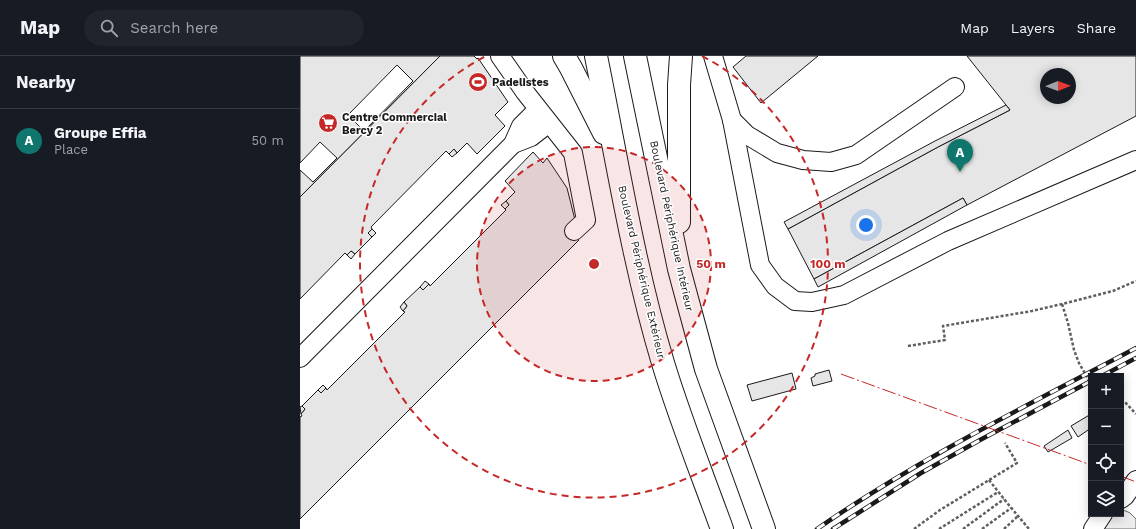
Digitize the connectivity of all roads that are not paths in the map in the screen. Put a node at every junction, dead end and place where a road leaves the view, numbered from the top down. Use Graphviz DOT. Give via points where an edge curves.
graph roads {
  1 [pos="500,56"];
  2 [pos="564,56"];
  3 [pos="596,56"];
  4 [pos="681,56"];
  5 [pos="713,56"];
  6 [pos="637,61"];
  7 [pos="954,87"];
  8 [pos="538,108"];
  9 [pos="732,120"];
  10 [pos="549,123"];
  11 [pos="513,144"];
  12 [pos="617,159"];
  13 [pos="1136,160"];
  14 [pos="574,231"];
  15 [pos="679,269"];
  16 [pos="300,358"];
  17 [pos="1136,480"];
  18 [pos="1127,500"];
  19 [pos="1101,517"];
  20 [pos="722,529"];
  21 [pos="764,529"];
  22 [pos="1093,529"];
  1 -- 8 [label="lane"];
  2 -- 12 [label="highway"];
  3 -- 12 [label="highway, Boulevard Périphérique Extérieur"];
  4 -- 15 [label="highway"];
  5 -- 9 [label="lane"];
  6 -- 15 [label="highway, Boulevard Périphérique Intérieur"];
  7 -- 9 [label="lane" via="856,155 831,162 803,160 777,153 747,135"];
  8 -- 10 [label="lane"];
  8 -- 11 [label="lane" via="521,126"];
  9 -- 13 [label="lane" via="760,265 774,286 794,300 812,302 844,295 948,241"];
  10 -- 11 [label="lane" via="532,137"];
  10 -- 14 [label="lane" via="573,153 586,220"];
  11 -- 16 [label="lane"];
  12 -- 20 [label="highway, Boulevard Périphérique Extérieur" via="641,278 664,364"];
  15 -- 21 [label="highway, Boulevard Périphérique Intérieur" via="706,369"];
  17 -- 18 [label="lane"];
  19 -- 22 [label="lane"];
}
